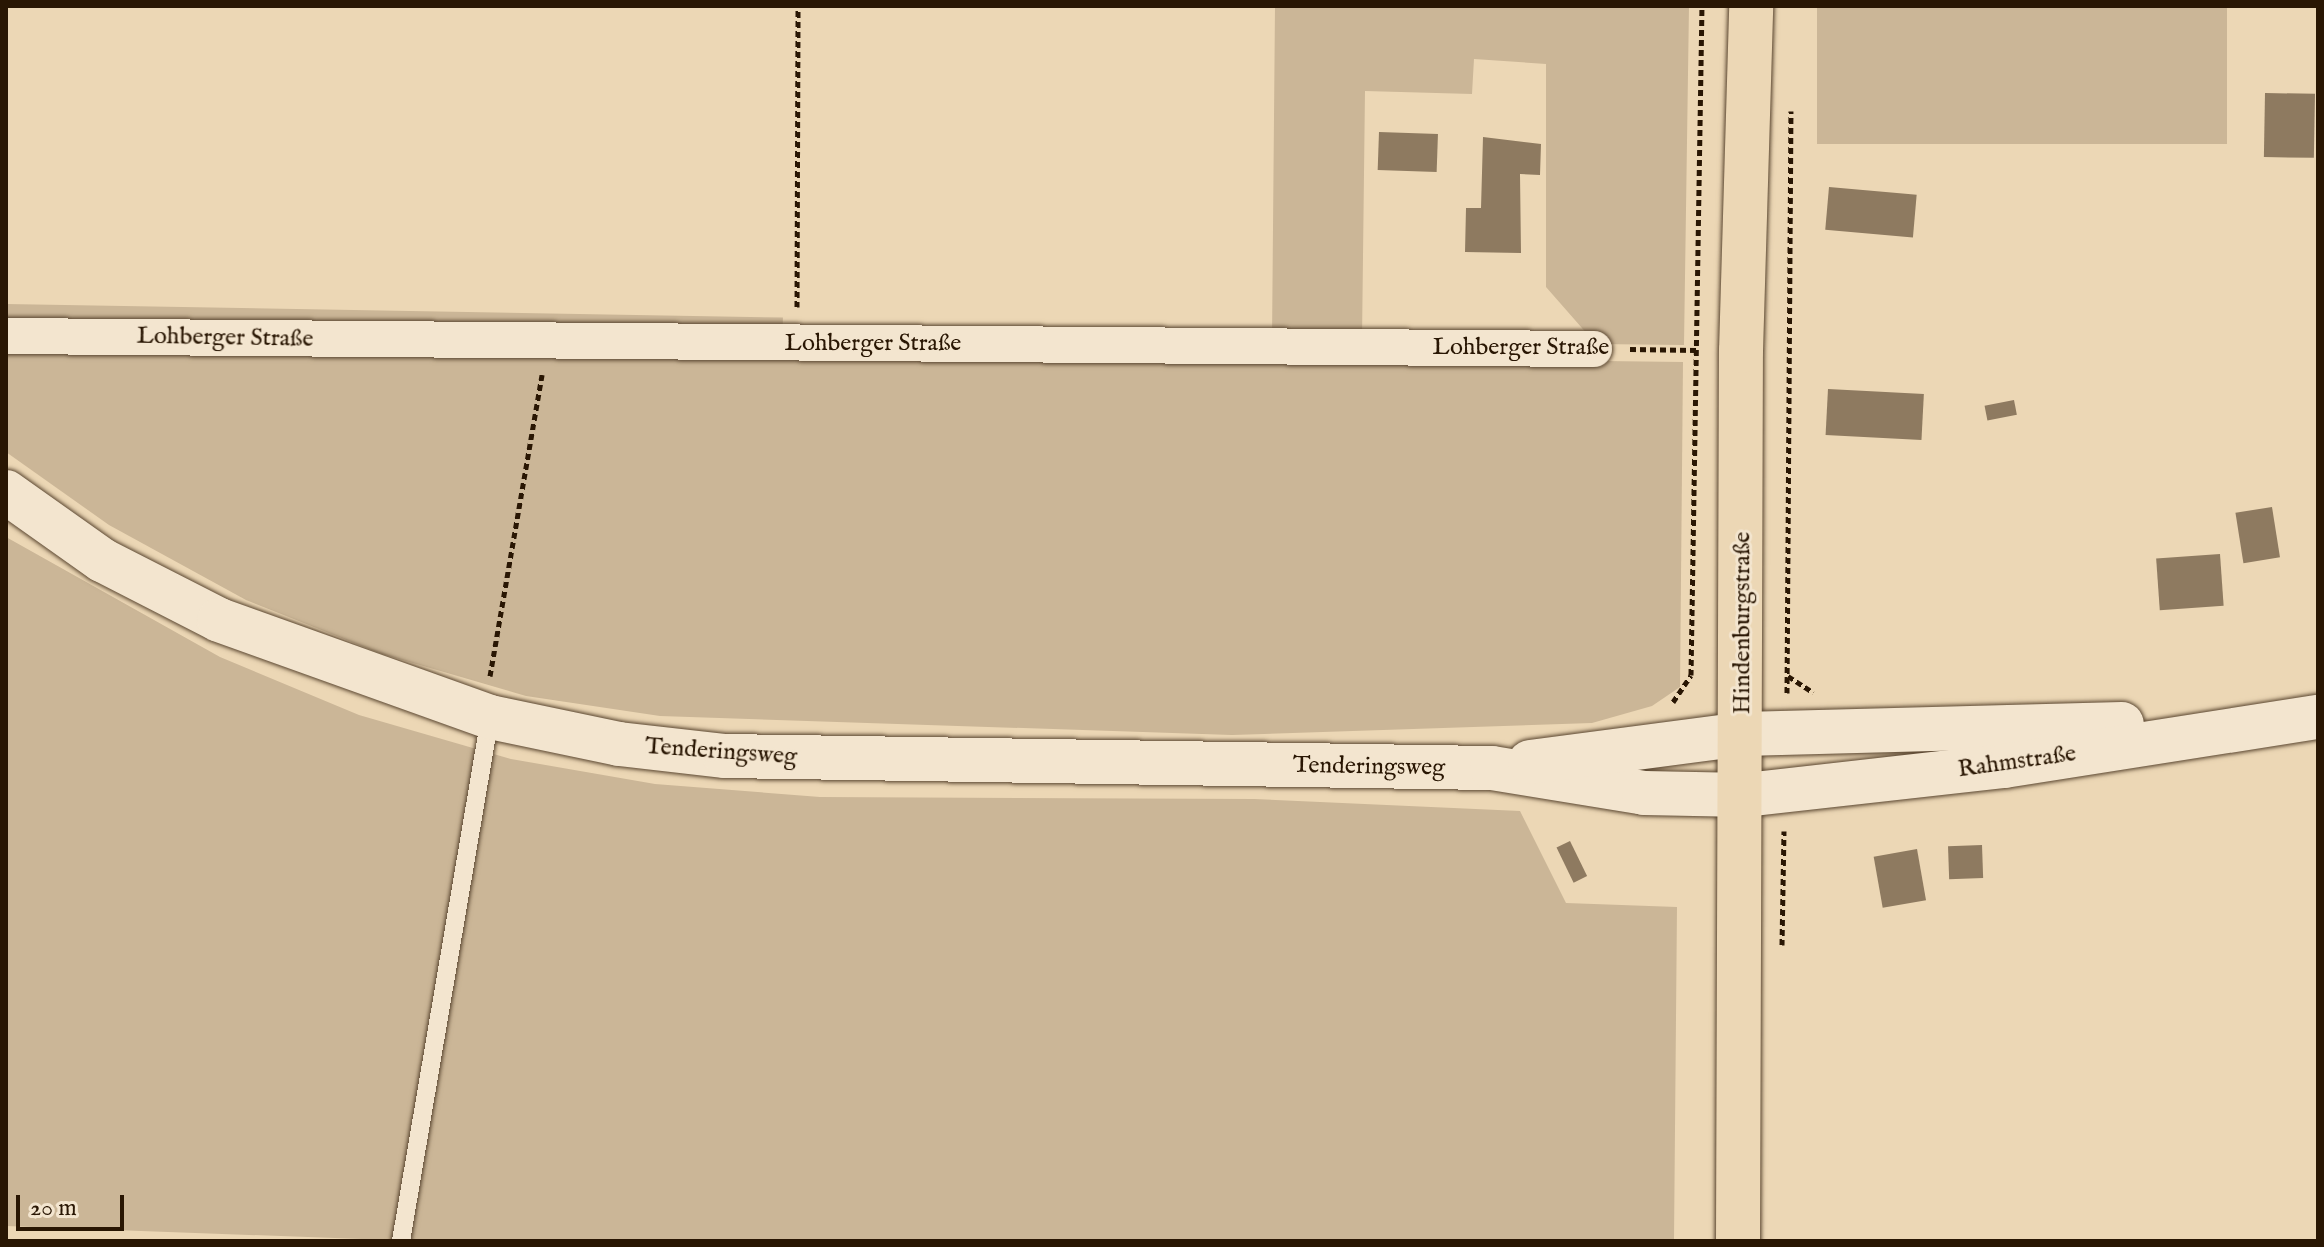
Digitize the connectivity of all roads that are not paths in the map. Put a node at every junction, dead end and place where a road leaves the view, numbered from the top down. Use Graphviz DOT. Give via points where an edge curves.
graph roads {
  1 [pos="1751,6"];
  2 [pos="6,336"];
  3 [pos="1594,349"];
  4 [pos="6,492"];
  5 [pos="490,717"];
  6 [pos="2303,719"];
  7 [pos="1743,734"];
  8 [pos="1492,768"];
  9 [pos="1745,795"];
  10 [pos="401,1241"];
  11 [pos="1738,1241"];
  1 -- 7 [label="main road, Hindenburgstraße" via="1741,351"];
  2 -- 3 [label="street, Lohberger Straße"];
  4 -- 5 [label="street, Tenderingsweg" via="102,560 219,620"];
  5 -- 8 [label="street, Tenderingsweg" via="725,756"];
  5 -- 10 [label="lane"];
  6 -- 7 [label="street, Rahmstraße"];
  6 -- 9 [label="street, Rahmstraße" via="2004,766"];
  7 -- 8 [label="street, Tenderingsweg"];
  7 -- 9 [label="main road, Hindenburgstraße"];
  8 -- 9 [label="street, Tenderingsweg" via="1644,793"];
  9 -- 11 [label="main road, Hindenburgstraße"];
}
